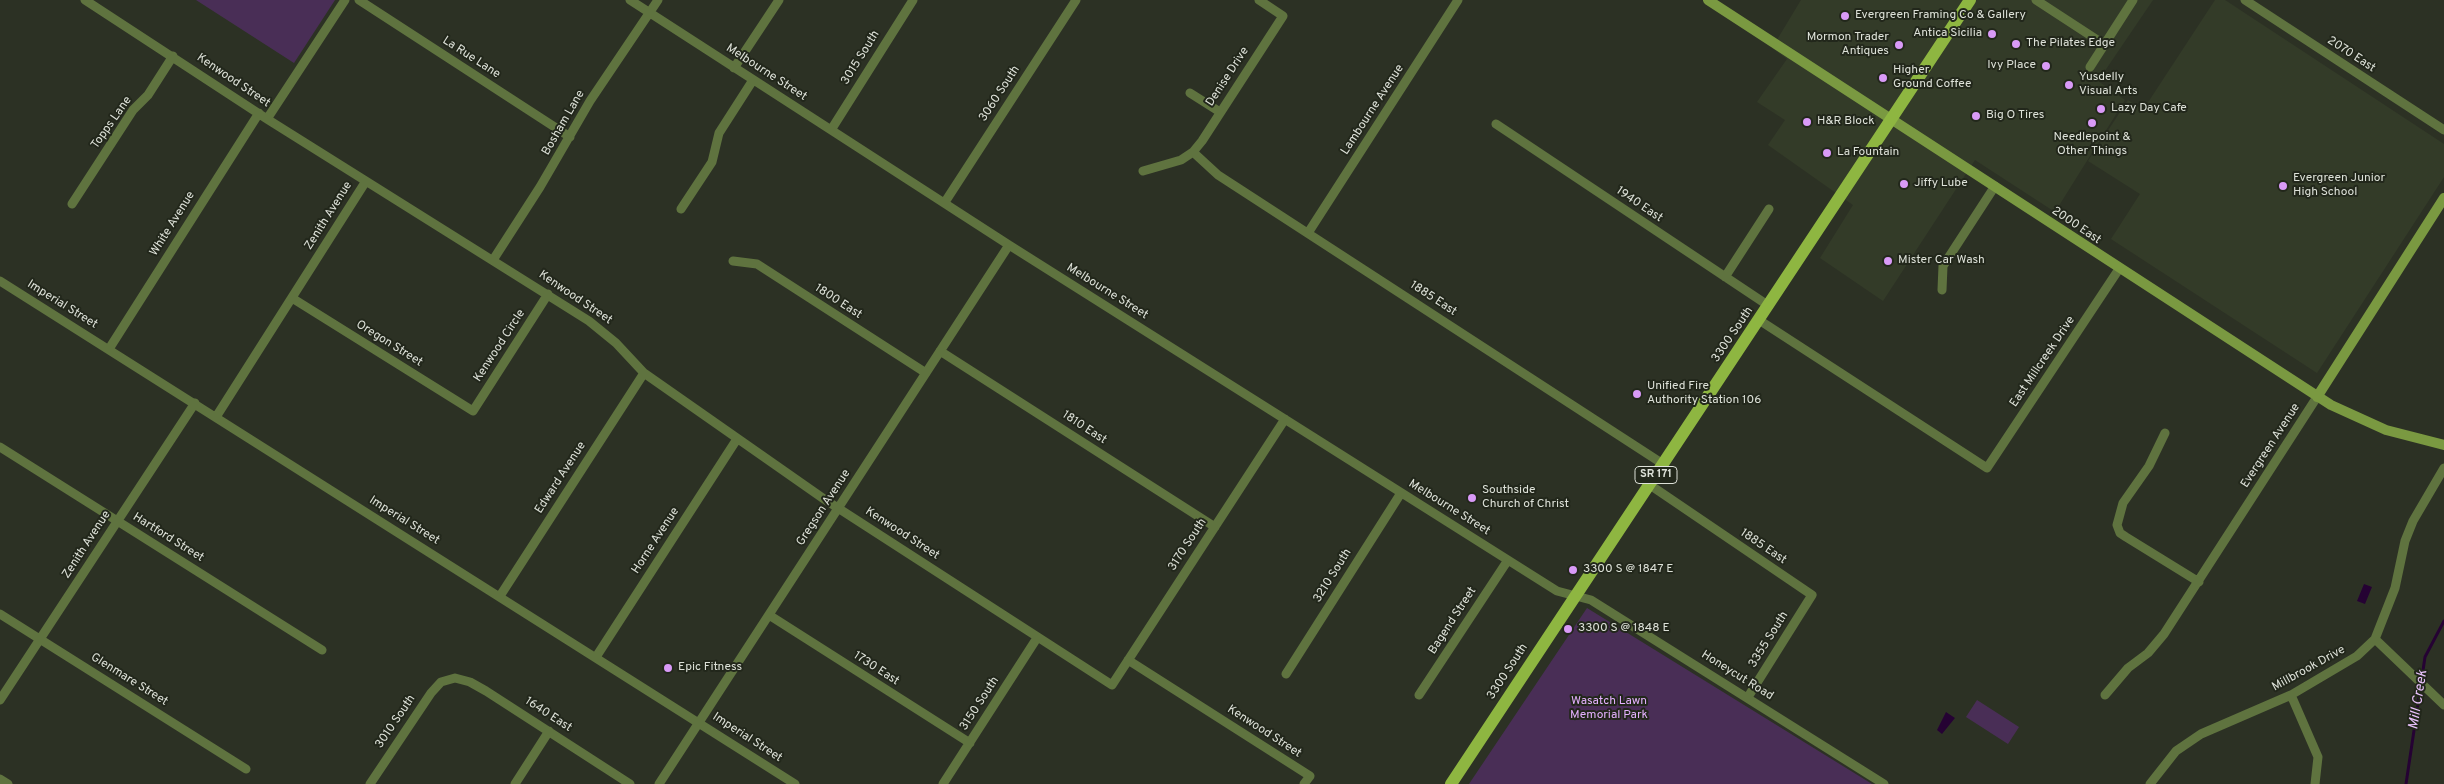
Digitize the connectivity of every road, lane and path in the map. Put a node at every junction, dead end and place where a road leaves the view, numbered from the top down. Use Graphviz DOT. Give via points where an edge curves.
graph roads {
  1 [pos="85,0"];
  2 [pos="345,0"];
  3 [pos="359,0"];
  4 [pos="630,0"];
  5 [pos="658,0"];
  6 [pos="779,0"];
  7 [pos="913,0"];
  8 [pos="1076,0"];
  9 [pos="1259,0"];
  10 [pos="1458,0"];
  11 [pos="1708,0"];
  12 [pos="1970,0"];
  13 [pos="2036,0"];
  14 [pos="2133,0"];
  15 [pos="2245,0"];
  16 [pos="648,12"];
  17 [pos="2105,45"];
  18 [pos="174,56"];
  19 [pos="734,68"];
  20 [pos="2090,68"];
  21 [pos="753,80"];
  22 [pos="1190,93"];
  23 [pos="1220,112"];
  24 [pos="259,113"];
  25 [pos="267,119"];
  26 [pos="1893,120"];
  27 [pos="1496,124"];
  28 [pos="831,130"];
  29 [pos="2444,130"];
  30 [pos="570,137"];
  31 [pos="1193,152"];
  32 [pos="1143,171"];
  33 [pos="366,181"];
  34 [pos="1995,186"];
  35 [pos="2444,198"];
  36 [pos="945,202"];
  37 [pos="72,204"];
  38 [pos="681,208"];
  39 [pos="1769,209"];
  40 [pos="1308,233"];
  41 [pos="1009,245"];
  42 [pos="493,260"];
  43 [pos="733,261"];
  44 [pos="2119,269"];
  45 [pos="1725,277"];
  46 [pos="0,281"];
  47 [pos="1942,290"];
  48 [pos="548,294"];
  49 [pos="292,298"];
  50 [pos="1769,306"];
  51 [pos="1759,320"];
  52 [pos="109,349"];
  53 [pos="940,351"];
  54 [pos="644,374"];
  55 [pos="926,374"];
  56 [pos="2317,396"];
  57 [pos="195,403"];
  58 [pos="472,411"];
  59 [pos="216,416"];
  60 [pos="1285,419"];
  61 [pos="2165,433"];
  62 [pos="738,439"];
  63 [pos="2444,445"];
  64 [pos="0,447"];
  65 [pos="1663,464"];
  66 [pos="2444,468"];
  67 [pos="1650,485"];
  68 [pos="1400,493"];
  69 [pos="839,508"];
  70 [pos="118,521"];
  71 [pos="1215,527"];
  72 [pos="1508,560"];
  73 [pos="2199,582"];
  74 [pos="1812,595"];
  75 [pos="500,596"];
  76 [pos="1575,596"];
  77 [pos="0,614"];
  78 [pos="769,615"];
  79 [pos="1037,638"];
  80 [pos="40,639"];
  81 [pos="2375,639"];
  82 [pos="322,650"];
  83 [pos="596,657"];
  84 [pos="1128,660"];
  85 [pos="1286,674"];
  86 [pos="448,678"];
  87 [pos="1112,685"];
  88 [pos="1419,695"];
  89 [pos="2106,695"];
  90 [pos="2291,695"];
  91 [pos="1748,697"];
  92 [pos="0,700"];
  93 [pos="2444,705"];
  94 [pos="700,723"];
  95 [pos="549,732"];
  96 [pos="970,743"];
  97 [pos="246,769"];
  98 [pos="0,779"];
  99 [pos="1307,780"];
  100 [pos="8,784"];
  101 [pos="370,784"];
  102 [pos="515,784"];
  103 [pos="630,784"];
  104 [pos="659,784"];
  105 [pos="795,784"];
  106 [pos="943,784"];
  107 [pos="1451,784"];
  108 [pos="1884,784"];
  109 [pos="2150,784"];
  110 [pos="2315,784"];
  1 -- 18 [label="street, Kenwood Street"];
  2 -- 25 [label="street"];
  3 -- 30 [label="street, La Rue Lane"];
  4 -- 16 [label="street, Melbourne Street"];
  5 -- 16 [label="street, Bosham Lane"];
  6 -- 19 [label="street"];
  7 -- 28 [label="street, 3015 South"];
  8 -- 36 [label="street, 3060 South"];
  9 -- 23 [label="street, Denise Drive" via="1283,16"];
  10 -- 40 [label="street, Lambourne Avenue"];
  11 -- 26 [label="street, 2000 East"];
  12 -- 26 [label="main road, 3300 South / SR 171"];
  13 -- 17 [label="street"];
  14 -- 17 [label="street"];
  15 -- 29 [label="street, 2070 East"];
  16 -- 19 [label="street, Melbourne Street"];
  16 -- 30 [label="street, Bosham Lane"];
  17 -- 20 [label="street"];
  18 -- 24 [label="street, Kenwood Street"];
  18 -- 37 [label="street, Topps Lane" via="133,110"];
  19 -- 21 [label="street, Melbourne Street"];
  21 -- 28 [label="street, Melbourne Street"];
  21 -- 38 [label="street" via="719,133 712,162"];
  22 -- 23 [label="street"];
  23 -- 31 [label="street, Denise Drive"];
  24 -- 25 [label="street, Kenwood Street"];
  24 -- 52 [label="street, White Avenue"];
  25 -- 33 [label="street, Kenwood Street"];
  26 -- 34 [label="street, 2000 East"];
  26 -- 50 [label="main road, 3300 South / SR 171"];
  27 -- 45 [label="street, 1940 East"];
  28 -- 36 [label="street, Melbourne Street"];
  30 -- 42 [label="street, Bosham Lane"];
  31 -- 32 [label="street" via="1181,160"];
  31 -- 40 [label="street, 1885 East" via="1218,176"];
  33 -- 42 [label="street, Kenwood Street"];
  33 -- 49 [label="street, Zenith Avenue"];
  34 -- 44 [label="street, 2000 East"];
  34 -- 47 [label="street" via="1943,266"];
  35 -- 56 [label="street, Evergreen Avenue"];
  36 -- 41 [label="street, Melbourne Street"];
  39 -- 45 [label="street"];
  40 -- 65 [label="street, 1885 East"];
  41 -- 53 [label="street, Gregson Avenue"];
  41 -- 60 [label="street, Melbourne Street"];
  42 -- 48 [label="street, Kenwood Street"];
  43 -- 55 [label="street, 1800 East" via="757,264"];
  44 -- 51 [label="street, East Millcreek Drive" via="1987,468"];
  44 -- 56 [label="street, 2000 East"];
  45 -- 50 [label="street, 1940 East"];
  46 -- 52 [label="street, Imperial Street"];
  48 -- 54 [label="street, Kenwood Street" via="604,332"];
  48 -- 58 [label="street, Kenwood Circle"];
  49 -- 58 [label="street, Oregon Street"];
  49 -- 59 [label="street, Zenith Avenue"];
  50 -- 51 [label="main road, 3300 South / SR 171"];
  51 -- 65 [label="main road, 3300 South / SR 171"];
  52 -- 57 [label="street, Imperial Street"];
  53 -- 55 [label="street, Gregson Avenue"];
  53 -- 71 [label="street, 1810 East"];
  54 -- 62 [label="street, Kenwood Street"];
  54 -- 75 [label="street, Edward Avenue"];
  55 -- 69 [label="street, Gregson Avenue"];
  56 -- 63 [label="street, 2000 East" via="2373,426"];
  56 -- 73 [label="street, Evergreen Avenue"];
  57 -- 59 [label="street, Imperial Street"];
  57 -- 70 [label="street, Zenith Avenue"];
  59 -- 75 [label="street, Imperial Street"];
  60 -- 68 [label="street, Melbourne Street"];
  60 -- 71 [label="street, 3170 South"];
  61 -- 73 [label="street" via="2149,466 2123,503 2117,525 2120,533"];
  62 -- 69 [label="street, Kenwood Street"];
  62 -- 83 [label="street, Horne Avenue"];
  64 -- 70 [label="street, Hartford Street"];
  65 -- 67 [label="main road, 3300 South / SR 171"];
  66 -- 81 [label="street, Millbrook Drive" via="2413,521 2405,541 2396,588"];
  67 -- 74 [label="street, 1885 East"];
  67 -- 76 [label="main road, 3300 South / SR 171"];
  68 -- 72 [label="street, Melbourne Street"];
  68 -- 85 [label="street, 3210 South"];
  69 -- 78 [label="street, Gregson Avenue"];
  69 -- 79 [label="street, Kenwood Street"];
  70 -- 80 [label="street, Zenith Avenue"];
  70 -- 82 [label="street, Hartford Street"];
  71 -- 84 [label="street, 3170 South"];
  72 -- 76 [label="street, Melbourne Street" via="1557,591"];
  72 -- 88 [label="street, Bagend Street"];
  73 -- 89 [label="street, Evergreen Avenue" via="2154,647 2135,662"];
  74 -- 91 [label="street, 3355 South"];
  75 -- 83 [label="street, Imperial Street"];
  76 -- 91 [label="street, Honeycut Road" via="1591,600"];
  76 -- 107 [label="main road, 3300 South / SR 171"];
  77 -- 80 [label="street, Glenmare Street"];
  78 -- 94 [label="street, Gregson Avenue"];
  78 -- 96 [label="street, 1730 East"];
  79 -- 87 [label="street, Kenwood Street"];
  79 -- 96 [label="street, 3150 South"];
  80 -- 92 [label="street, Zenith Avenue"];
  80 -- 97 [label="street, Glenmare Street"];
  81 -- 90 [label="street, Millbrook Drive" via="2357,656"];
  81 -- 93 [label="street"];
  83 -- 94 [label="street, Imperial Street"];
  84 -- 87 [label="street, 3170 South"];
  84 -- 99 [label="street, Kenwood Street"];
  86 -- 95 [label="street, 1640 East" via="462,679 478,686"];
  86 -- 101 [label="street, 3010 South" via="430,692"];
  90 -- 109 [label="street, Millbrook Drive" via="2201,734 2176,751"];
  90 -- 110 [label="street" via="2318,757"];
  91 -- 108 [label="street, Honeycut Road"];
  94 -- 104 [label="street, Gregson Avenue"];
  94 -- 105 [label="street, Imperial Street"];
  95 -- 102 [label="street"];
  95 -- 103 [label="street, 1640 East"];
  96 -- 106 [label="street, 3150 South"];
  98 -- 100 [label="street"];
}
